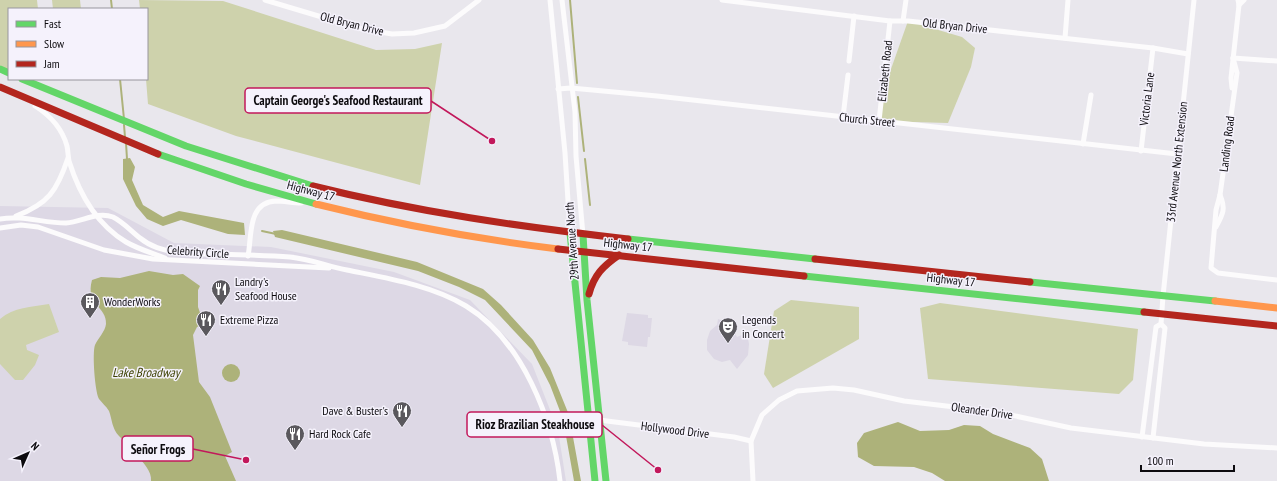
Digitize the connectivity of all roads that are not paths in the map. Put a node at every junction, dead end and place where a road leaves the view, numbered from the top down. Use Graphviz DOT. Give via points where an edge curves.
graph roads {
  1 [pos="265,0"];
  2 [pos="479,0"];
  3 [pos="550,0"];
  4 [pos="562,0"];
  5 [pos="722,0"];
  6 [pos="906,0"];
  7 [pos="1068,0"];
  8 [pos="1194,0"];
  9 [pos="1244,0"];
  10 [pos="1239,2"];
  11 [pos="854,16"];
  12 [pos="890,21"];
  13 [pos="903,21"];
  14 [pos="1065,38"];
  15 [pos="1153,48"];
  16 [pos="1188,54"];
  17 [pos="1233,58"];
  18 [pos="1277,60"];
  19 [pos="849,61"];
  20 [pos="848,75"];
  21 [pos="24,80"];
  22 [pos="0,87"];
  23 [pos="571,88"];
  24 [pos="558,89"];
  25 [pos="1091,95"];
  26 [pos="22,97"];
  27 [pos="843,117"];
  28 [pos="879,121"];
  29 [pos="1083,144"];
  30 [pos="1141,151"];
  31 [pos="1177,154"];
  32 [pos="68,158"];
  33 [pos="315,204"];
  34 [pos="96,216"];
  35 [pos="12,218"];
  36 [pos="0,219"];
  37 [pos="0,228"];
  38 [pos="570,233"];
  39 [pos="583,235"];
  40 [pos="571,251"];
  41 [pos="583,251"];
  42 [pos="249,255"];
  43 [pos="620,255"];
  44 [pos="168,259"];
  45 [pos="245,263"];
  46 [pos="334,268"];
  47 [pos="1277,280"];
  48 [pos="1164,296"];
  49 [pos="587,300"];
  50 [pos="1277,308"];
  51 [pos="1163,314"];
  52 [pos="1162,324"];
  53 [pos="1277,326"];
  54 [pos="599,420"];
  55 [pos="1142,437"];
  56 [pos="1153,438"];
  57 [pos="751,441"];
  58 [pos="1277,448"];
  59 [pos="560,481"];
  60 [pos="595,481"];
  61 [pos="606,481"];
  62 [pos="753,481"];
  1 -- 2 [label="street, Old Bryan Drive" via="362,29 392,34 414,33 445,26"];
  3 -- 24 [label="street, 29th Avenue North"];
  4 -- 23 [label="street, 29th Avenue North"];
  5 -- 11 [label="street, Old Bryan Drive"];
  6 -- 13 [label="street"];
  7 -- 14 [label="street"];
  8 -- 16 [label="street, 33rd Avenue North Extension"];
  9 -- 10 [label="street, Landing Road"];
  10 -- 17 [label="street, Landing Road"];
  11 -- 12 [label="street, Old Bryan Drive"];
  11 -- 19 [label="street"];
  12 -- 13 [label="street, Old Bryan Drive"];
  12 -- 28 [label="street, Elizabeth Road"];
  13 -- 14 [label="street, Old Bryan Drive"];
  14 -- 15 [label="street, Old Bryan Drive"];
  15 -- 16 [label="street, Old Bryan Drive"];
  15 -- 30 [label="street, Victoria Lane"];
  16 -- 31 [label="street, 33rd Avenue North Extension"];
  17 -- 18 [label="street"];
  17 -- 47 [label="street, Landing Road" via="1233,93 1216,210 1211,268 1218,273"];
  20 -- 27 [label="street"];
  21 -- 38 [label="main road, Highway 17" via="143,131 264,172 430,214"];
  22 -- 26 [label="main road, Highway 17"];
  23 -- 24 [label="street, Church Street"];
  23 -- 27 [label="street, Church Street"];
  23 -- 39 [label="street, 29th Avenue North" via="575,112"];
  24 -- 38 [label="street, 29th Avenue North"];
  25 -- 29 [label="street"];
  26 -- 32 [label="street" via="53,119 62,134"];
  26 -- 33 [label="main road, Highway 17" via="145,149 246,184"];
  27 -- 28 [label="street, Church Street"];
  28 -- 29 [label="street, Church Street"];
  29 -- 30 [label="street, Church Street"];
  30 -- 31 [label="street, Church Street"];
  31 -- 48 [label="street, 33rd Avenue North Extension"];
  32 -- 34 [label="street" via="79,187"];
  32 -- 35 [label="street" via="62,178 46,200 30,211"];
  33 -- 40 [label="main road, Highway 17" via="488,241"];
  33 -- 42 [label="street" via="277,201 262,206 252,222"];
  34 -- 35 [label="street, Celebrity Circle" via="65,222"];
  34 -- 42 [label="street, Celebrity Circle" via="114,218 148,244 162,250"];
  34 -- 44 [label="street" via="125,242"];
  35 -- 36 [label="street, Celebrity Circle"];
  37 -- 44 [label="street, Celebrity Circle" via="20,225 38,227 104,250 153,259"];
  38 -- 39 [label="main road, Highway 17"];
  38 -- 40 [label="main road, 29th Avenue North"];
  39 -- 41 [label="main road, 29th Avenue North"];
  39 -- 48 [label="main road, Highway 17"];
  40 -- 41 [label="main road, Highway 17"];
  40 -- 60 [label="main road, 29th Avenue North"];
  41 -- 43 [label="main road, Highway 17"];
  41 -- 49 [label="main road, 29th Avenue North"];
  42 -- 45 [label="street"];
  42 -- 46 [label="street, Celebrity Circle" via="312,260"];
  43 -- 49 [label="main road" via="593,278"];
  43 -- 51 [label="main road, Highway 17"];
  44 -- 45 [label="street, Celebrity Circle"];
  45 -- 46 [label="street, Celebrity Circle"];
  46 -- 59 [label="street, Celebrity Circle" via="404,283 444,295 467,306 488,324 517,359 533,387 553,440"];
  48 -- 50 [label="main road, Highway 17"];
  48 -- 51 [label="street, 33rd Avenue North Extension"];
  49 -- 54 [label="main road, 29th Avenue North"];
  51 -- 52 [label="street, 33rd Avenue North Extension"];
  51 -- 53 [label="main road, Highway 17"];
  52 -- 55 [label="street, 33rd Avenue North Extension" via="1156,327"];
  52 -- 56 [label="street, 33rd Avenue North Extension" via="1165,328"];
  54 -- 57 [label="street, Hollywood Drive"];
  54 -- 61 [label="main road, 29th Avenue North"];
  55 -- 56 [label="street, Oleander Drive"];
  55 -- 57 [label="street, Oleander Drive" via="1071,428 997,412 904,401 833,388 797,391 779,400 762,415"];
  56 -- 58 [label="street, Oleander Drive"];
  57 -- 62 [label="street, Oleander Drive"];
}
